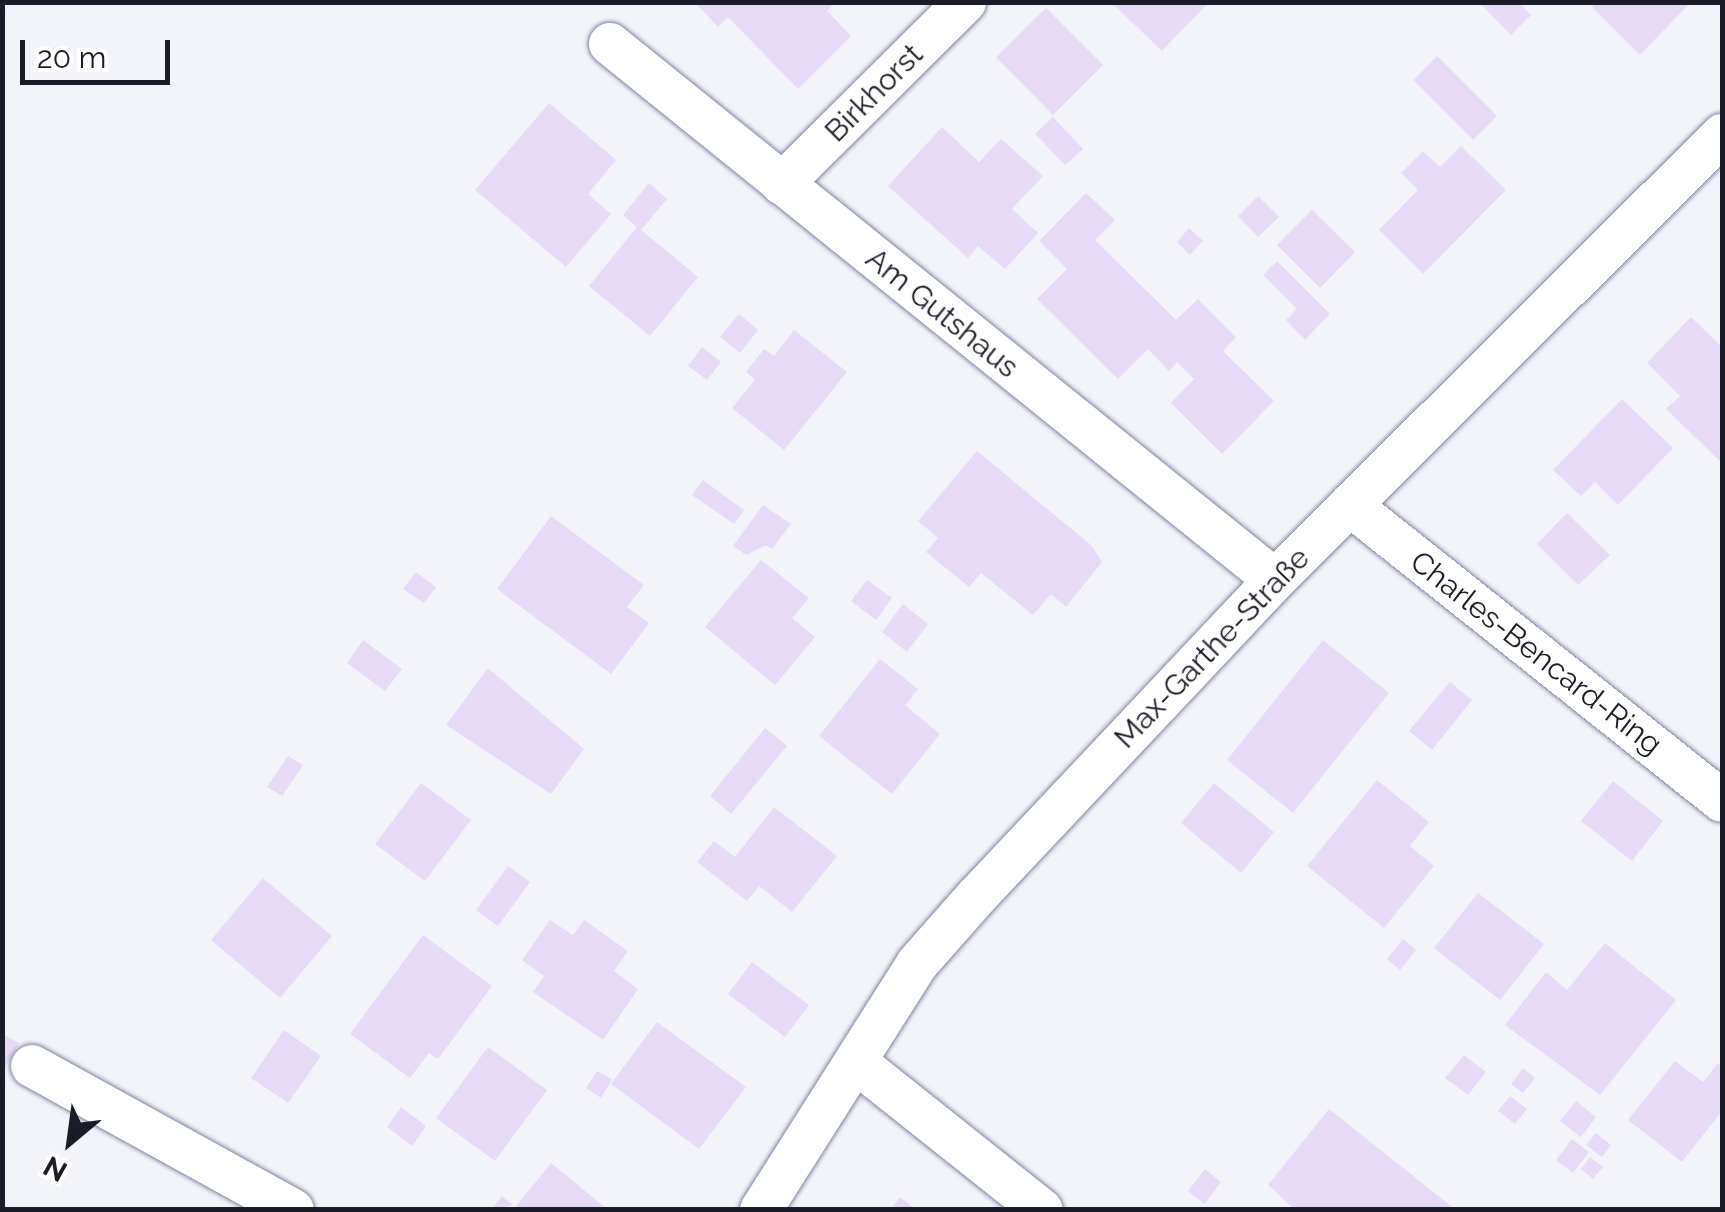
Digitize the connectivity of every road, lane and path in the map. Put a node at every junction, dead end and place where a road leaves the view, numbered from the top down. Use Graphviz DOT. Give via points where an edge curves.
graph roads {
  1 [pos="965,2"];
  2 [pos="610,44"];
  3 [pos="1722,135"];
  4 [pos="782,184"];
  5 [pos="1350,504"];
  6 [pos="1275,580"];
  7 [pos="1722,801"];
  8 [pos="858,1063"];
  9 [pos="32,1066"];
  10 [pos="294,1210"];
  11 [pos="761,1210"];
  12 [pos="1042,1210"];
  1 -- 4 [label="street, Birkhorst"];
  2 -- 4 [label="street, Am Gutshaus"];
  3 -- 5 [label="street, Max-Garthe-Straße"];
  4 -- 6 [label="street, Am Gutshaus"];
  5 -- 6 [label="street, Max-Garthe-Straße"];
  5 -- 7 [label="street, Charles-Bencard-Ring"];
  6 -- 8 [label="street, Max-Garthe-Straße" via="917,964"];
  8 -- 11 [label="street, Max-Garthe-Straße"];
  8 -- 12 [label="street"];
  9 -- 10 [label="street"];
}
